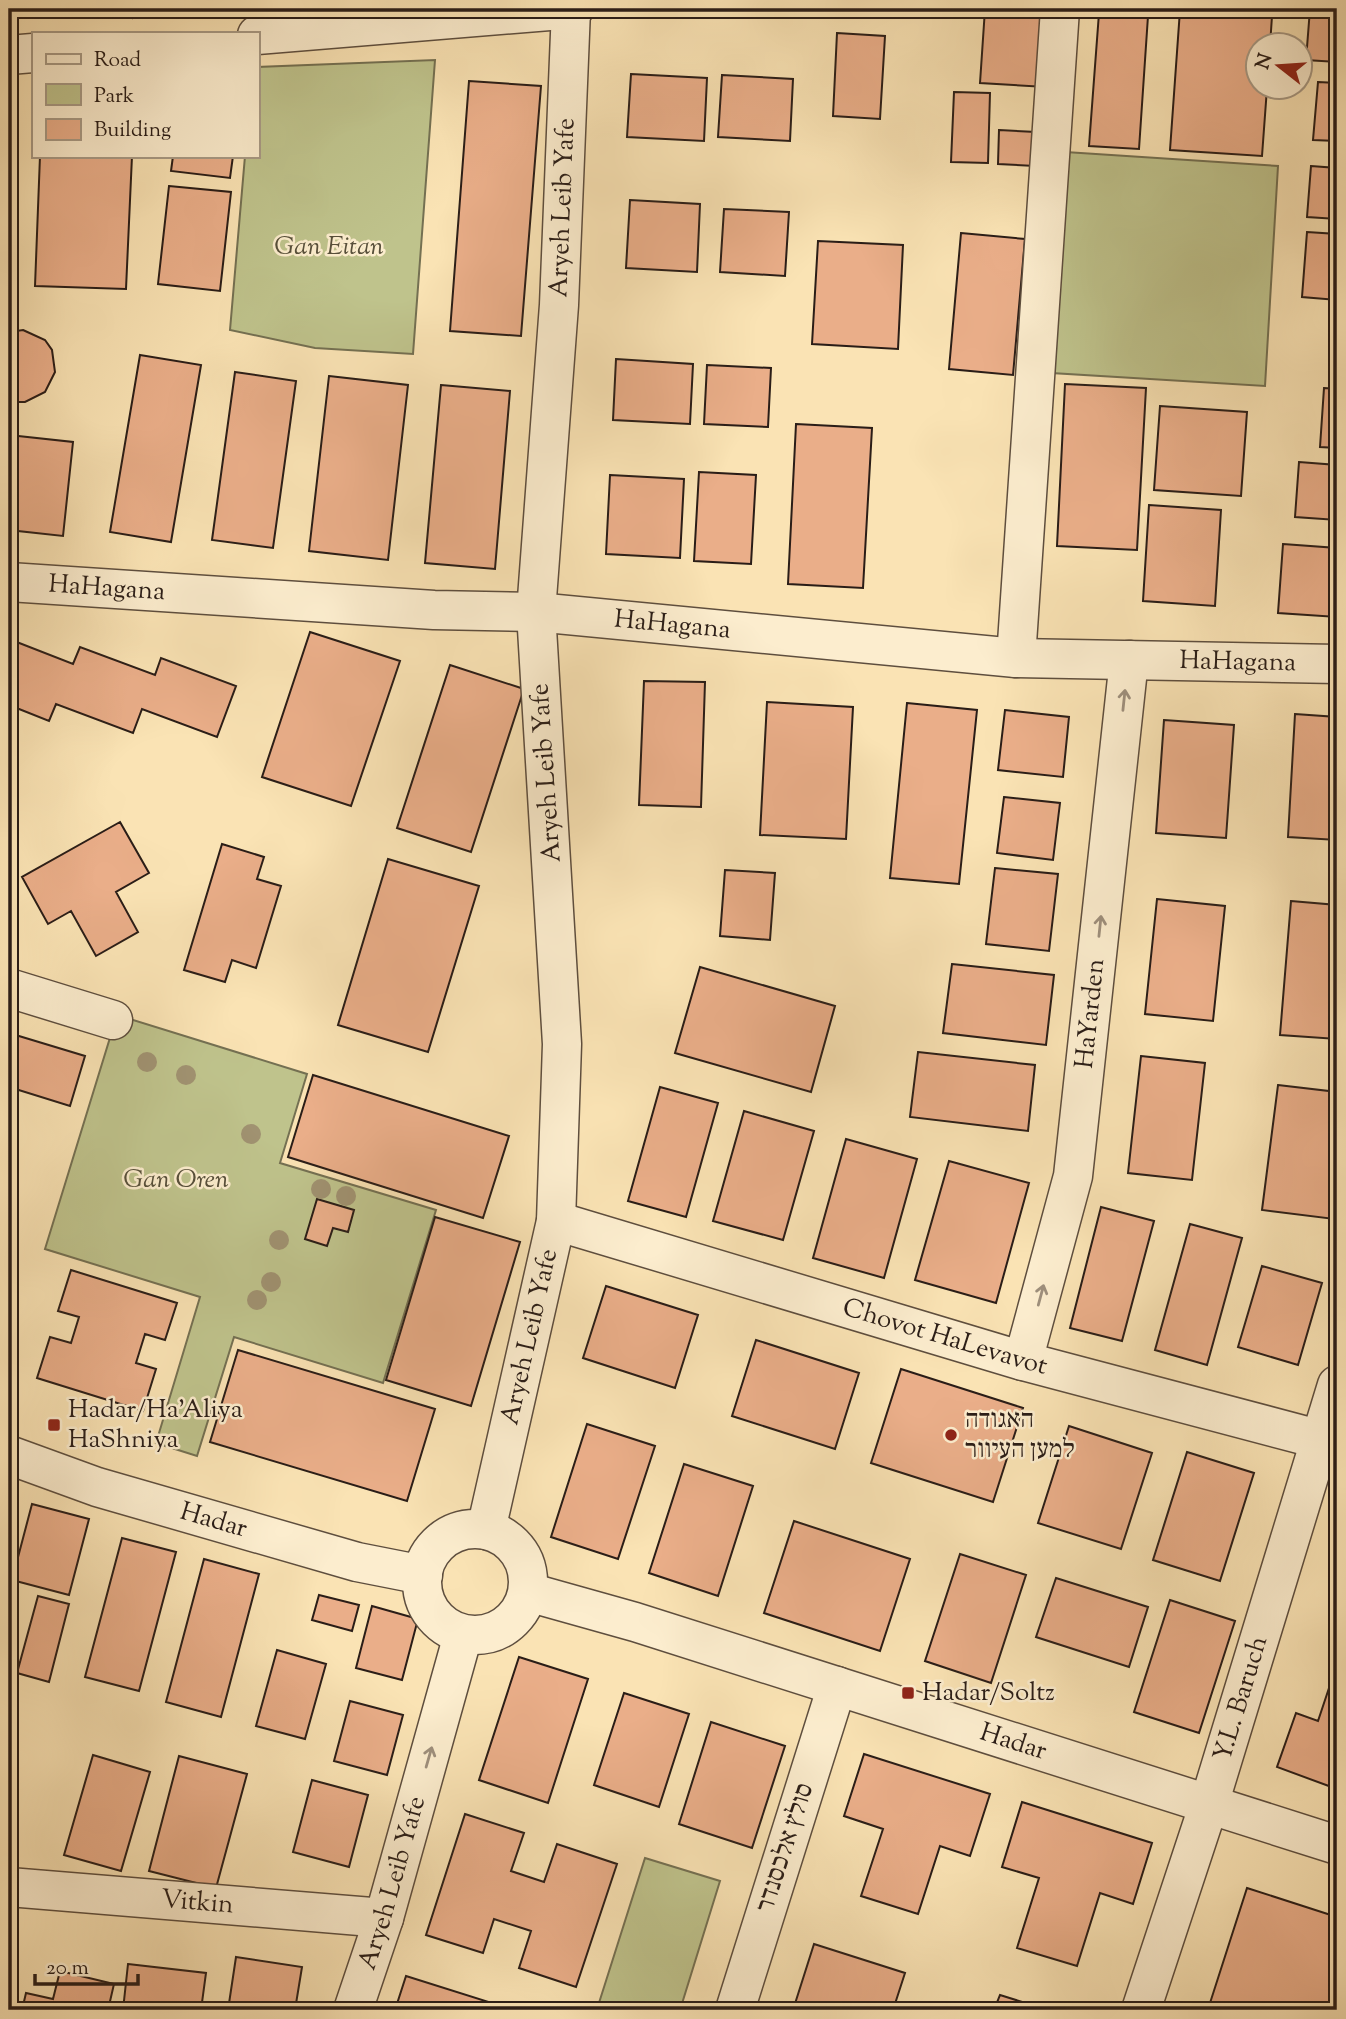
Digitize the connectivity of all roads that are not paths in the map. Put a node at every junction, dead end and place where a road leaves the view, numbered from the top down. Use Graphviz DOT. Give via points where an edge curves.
graph roads {
  1 [pos="572,9"];
  2 [pos="1060,9"];
  3 [pos="259,35"];
  4 [pos="32,53"];
  5 [pos="9,55"];
  6 [pos="9,582"];
  7 [pos="536,612"];
  8 [pos="1016,658"];
  9 [pos="1129,660"];
  10 [pos="1337,664"];
  11 [pos="9,988"];
  12 [pos="113,1020"];
  13 [pos="556,1221"];
  14 [pos="1023,1361"];
  15 [pos="1337,1385"];
  16 [pos="1330,1442"];
  17 [pos="9,1455"];
  18 [pos="486,1530"];
  19 [pos="423,1575"];
  20 [pos="528,1592"];
  21 [pos="463,1635"];
  22 [pos="837,1686"];
  23 [pos="1209,1804"];
  24 [pos="1337,1845"];
  25 [pos="9,1887"];
  26 [pos="384,1918"];
  27 [pos="353,2010"];
  28 [pos="735,2010"];
  29 [pos="1141,2010"];
  1 -- 3 [label="street"];
  1 -- 7 [label="street, Aryeh Leib Yafe" via="559,305"];
  2 -- 8 [label="street"];
  4 -- 5 [label="street"];
  6 -- 7 [label="street, HaHagana" via="434,610"];
  7 -- 8 [label="street, HaHagana"];
  7 -- 13 [label="street, Aryeh Leib Yafe" via="562,1044"];
  8 -- 9 [label="street, HaHagana"];
  9 -- 10 [label="street, HaHagana"];
  14 -- 9 [label="street, HaYarden, one-way" via="1073,1176"];
  11 -- 12 [label="street"];
  13 -- 14 [label="street, Chovot HaLevavot"];
  13 -- 18 [label="street, Aryeh Leib Yafe"];
  14 -- 16 [label="street, Chovot HaLevavot"];
  15 -- 16 [label="street, Y.L. Baruch"];
  16 -- 23 [label="street, Y.L. Baruch"];
  17 -- 19 [label="street, Hadar" via="97,1487 344,1559"];
  18 -- 19 [label="street" via="464,1530 440,1543 428,1557"];
  18 -- 20 [label="street" via="510,1542 522,1556"];
  19 -- 21 [label="street" via="423,1593 432,1615"];
  20 -- 21 [label="street" via="518,1615 504,1628 486,1635"];
  20 -- 22 [label="street, Hadar"];
  26 -- 21 [label="street, Aryeh Leib Yafe, one-way"];
  22 -- 23 [label="street, Hadar"];
  22 -- 28 [label="street, סולץ אלכסנדר"];
  23 -- 24 [label="street, Hadar"];
  23 -- 29 [label="street, Y.L. Baruch"];
  25 -- 26 [label="street, Vitkin"];
  26 -- 27 [label="street, Aryeh Leib Yafe"];
}
